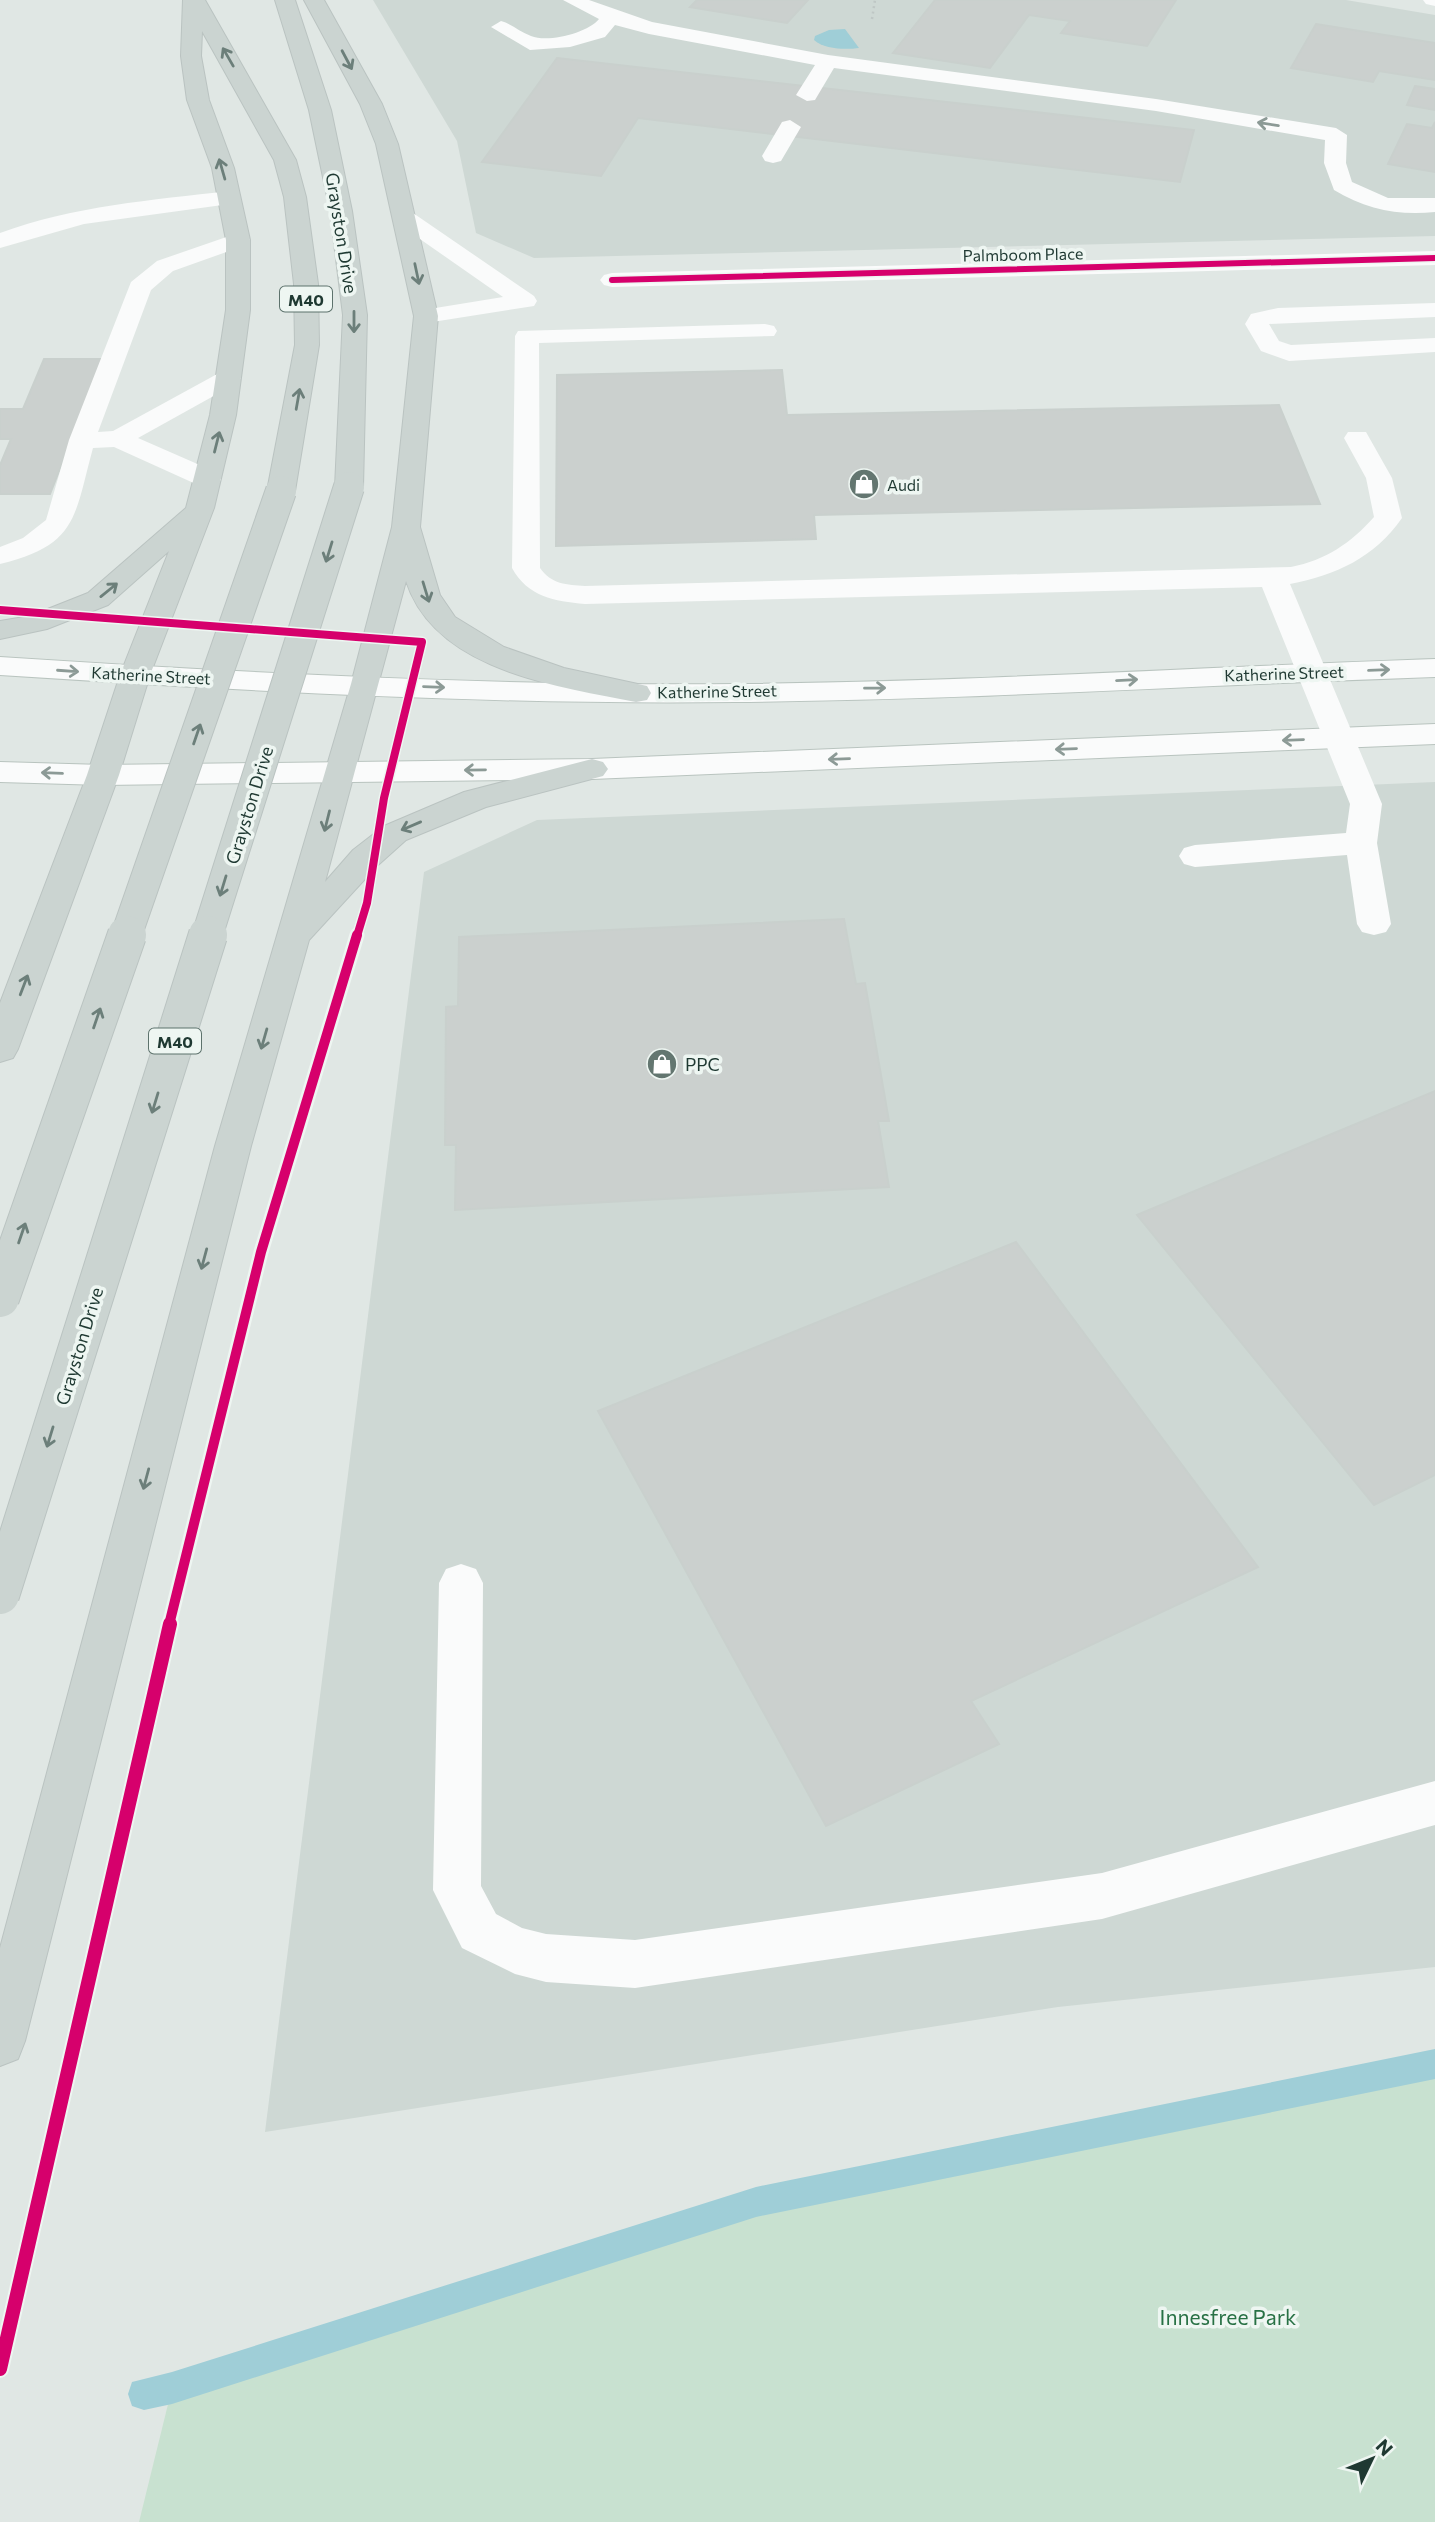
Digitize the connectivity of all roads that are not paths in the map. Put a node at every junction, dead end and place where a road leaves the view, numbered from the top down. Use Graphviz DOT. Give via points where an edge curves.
graph roads {
  1 [pos="194,0"];
  2 [pos="285,0"];
  3 [pos="314,0"];
  4 [pos="573,0"];
  5 [pos="611,17"];
  6 [pos="501,27"];
  7 [pos="828,61"];
  8 [pos="807,95"];
  9 [pos="790,127"];
  10 [pos="773,156"];
  11 [pos="229,198"];
  12 [pos="1435,205"];
  13 [pos="405,218"];
  14 [pos="238,240"];
  15 [pos="0,241"];
  16 [pos="1435,258"];
  17 [pos="612,280"];
  18 [pos="525,301"];
  19 [pos="1435,310"];
  20 [pos="426,316"];
  21 [pos="765,331"];
  22 [pos="527,335"];
  23 [pos="1435,345"];
  24 [pos="229,378"];
  25 [pos="118,439"];
  26 [pos="1357,439"];
  27 [pos="82,440"];
  28 [pos="208,479"];
  29 [pos="200,508"];
  30 [pos="406,527"];
  31 [pos="0,556"];
  32 [pos="1273,578"];
  33 [pos="0,630"];
  34 [pos="0,666"];
  35 [pos="1435,668"];
  36 [pos="1310,672"];
  37 [pos="135,675"];
  38 [pos="366,684"];
  39 [pos="636,693"];
  40 [pos="1435,734"];
  41 [pos="1338,738"];
  42 [pos="592,769"];
  43 [pos="0,772"];
  44 [pos="339,773"];
  45 [pos="103,775"];
  46 [pos="1361,843"];
  47 [pos="1195,856"];
  48 [pos="1374,924"];
  49 [pos="294,938"];
  50 [pos="0,1049"];
  51 [pos="0,1298"];
  52 [pos="461,1583"];
  53 [pos="0,1595"];
  54 [pos="1435,1803"];
  55 [pos="0,2041"];
  11 -- 1 [label="main road, one-way" via="198,100 191,56"];
  51 -- 1 [label="main road, M40, one-way, bridge" via="282,491 307,345 306,284 295,197 285,160"];
  2 -- 53 [label="main road, Grayston Drive / M40, one-way, bridge" via="320,110 341,211 355,316 349,487"];
  3 -- 13 [label="main road, one-way" via="375,114"];
  4 -- 5 [label="main road"];
  5 -- 6 [label="main road" via="598,33 570,41 530,44"];
  5 -- 7 [label="main road"];
  7 -- 8 [label="main road"];
  12 -- 7 [label="main road, one-way" via="1375,204 1342,185 1335,163 1336,135"];
  9 -- 10 [label="main road"];
  11 -- 14 [label="main road"];
  11 -- 15 [label="main road" via="87,216"];
  13 -- 18 [label="main road"];
  13 -- 20 [label="main road, one-way"];
  14 -- 24 [label="main road" via="238,310"];
  14 -- 27 [label="main road" via="165,267 140,287"];
  16 -- 17 [label="main road, Palmboom Place"];
  18 -- 20 [label="main road"];
  18 -- 22 [label="main road"];
  19 -- 23 [label="main road" via="1278,315 1256,324 1270,346 1289,353"];
  20 -- 30 [label="main road"];
  21 -- 22 [label="main road"];
  22 -- 32 [label="main road" via="526,568 542,587 560,593"];
  24 -- 25 [label="main road"];
  28 -- 24 [label="main road, one-way"];
  25 -- 27 [label="main road"];
  25 -- 28 [label="main road"];
  26 -- 32 [label="main road" via="1379,478 1388,518 1371,540 1344,560 1310,573"];
  27 -- 31 [label="main road" via="55,528 36,544"];
  28 -- 29 [label="main road"];
  33 -- 29 [label="main road, one-way" via="37,623 98,599"];
  29 -- 37 [label="main road"];
  30 -- 38 [label="main road"];
  30 -- 39 [label="main road, one-way" via="430,604 445,622 498,655 535,671"];
  32 -- 36 [label="main road"];
  34 -- 37 [label="main road, Katherine Street, one-way"];
  36 -- 35 [label="main road, Katherine Street, one-way"];
  39 -- 36 [label="main road, Katherine Street, one-way" via="1008,686"];
  36 -- 41 [label="main road"];
  37 -- 38 [label="main road, Katherine Street"];
  37 -- 45 [label="main road"];
  38 -- 39 [label="main road, Katherine Street, one-way"];
  38 -- 44 [label="main road"];
  40 -- 41 [label="main road"];
  41 -- 42 [label="main road, one-way"];
  41 -- 46 [label="main road" via="1366,804"];
  42 -- 44 [label="main road, one-way"];
  42 -- 49 [label="main road, one-way" via="475,799 395,833 365,858"];
  45 -- 43 [label="main road, one-way"];
  44 -- 45 [label="main road"];
  44 -- 49 [label="main road, one-way"];
  50 -- 45 [label="main road, one-way"];
  46 -- 47 [label="main road"];
  46 -- 48 [label="main road"];
  49 -- 55 [label="main road, one-way" via="233,1146"];
  52 -- 54 [label="main road" via="457,1891 479,1931 515,1950 546,1958 635,1964 1102,1895"];
}
